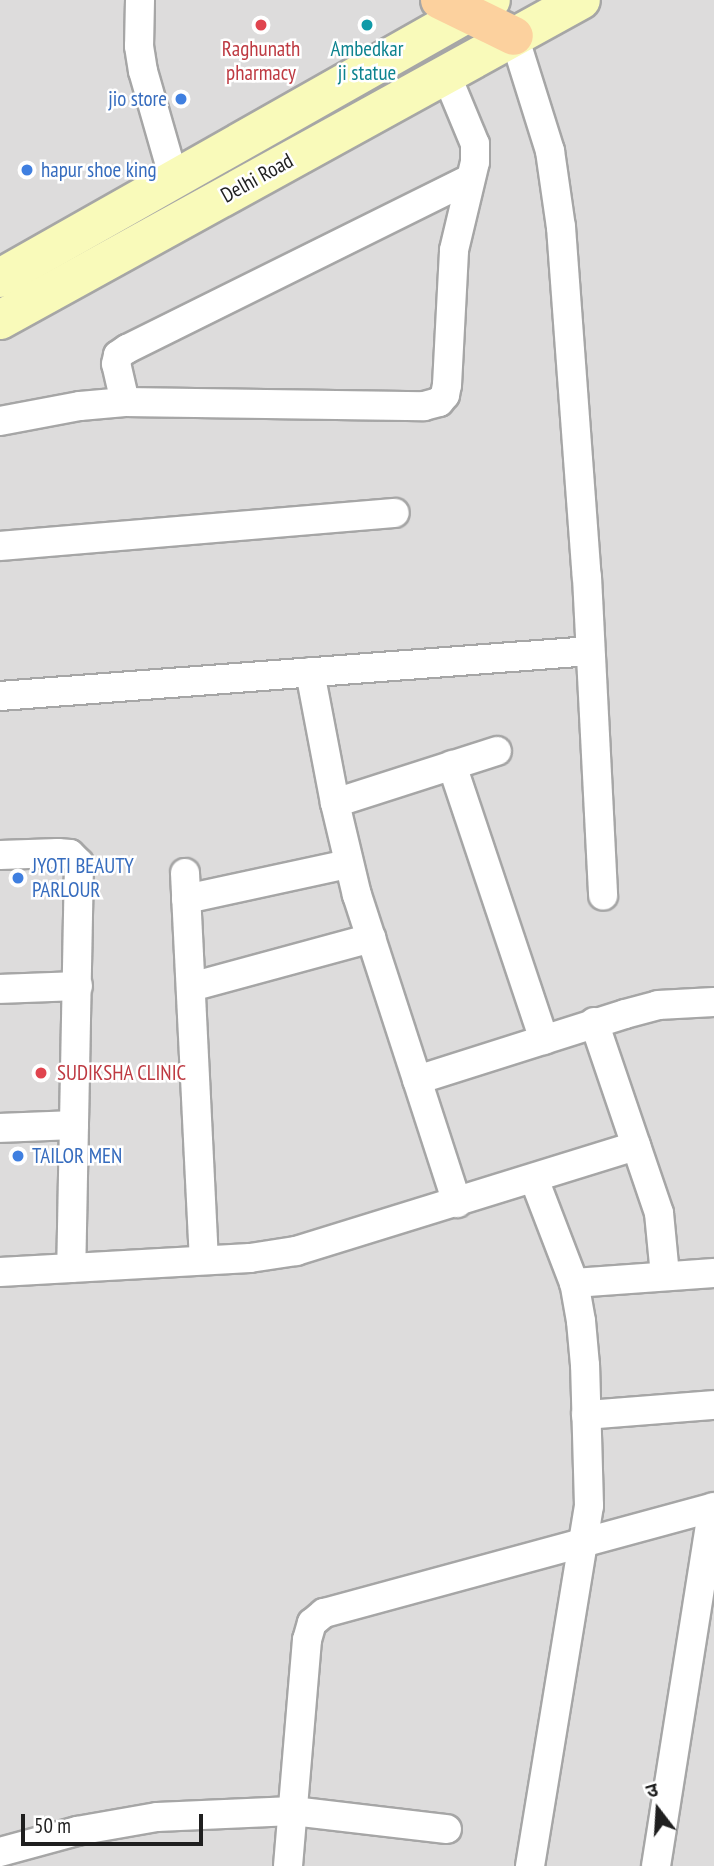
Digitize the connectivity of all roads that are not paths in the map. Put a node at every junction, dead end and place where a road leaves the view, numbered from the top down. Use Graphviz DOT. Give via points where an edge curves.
graph roads {
  1 [pos="140,0"];
  2 [pos="582,0"];
  3 [pos="467,4"];
  4 [pos="514,36"];
  5 [pos="446,74"];
  6 [pos="174,179"];
  7 [pos="470,179"];
  8 [pos="0,278"];
  9 [pos="0,320"];
  10 [pos="125,402"];
  11 [pos="0,421"];
  12 [pos="395,513"];
  13 [pos="0,546"];
  14 [pos="590,651"];
  15 [pos="310,672"];
  16 [pos="0,696"];
  17 [pos="497,751"];
  18 [pos="452,765"];
  19 [pos="335,803"];
  20 [pos="0,855"];
  21 [pos="348,864"];
  22 [pos="603,896"];
  23 [pos="370,938"];
  24 [pos="78,986"];
  25 [pos="191,987"];
  26 [pos="0,989"];
  27 [pos="714,1002"];
  28 [pos="594,1022"];
  29 [pos="544,1040"];
  30 [pos="417,1080"];
  31 [pos="75,1125"];
  32 [pos="0,1128"];
  33 [pos="636,1146"];
  34 [pos="534,1179"];
  35 [pos="457,1203"];
  36 [pos="204,1259"];
  37 [pos="71,1268"];
  38 [pos="0,1272"];
  39 [pos="714,1273"];
  40 [pos="664,1275"];
  41 [pos="574,1283"];
  42 [pos="714,1405"];
  43 [pos="586,1415"];
  44 [pos="713,1507"];
  45 [pos="585,1542"];
  46 [pos="293,1811"];
  47 [pos="447,1829"];
  48 [pos="0,1852"];
  49 [pos="288,1866"];
  50 [pos="530,1866"];
  51 [pos="656,1866"];
  1 -- 6 [label="street" via="139,46"];
  2 -- 4 [label="main road, Delhi Road"];
  3 -- 4 [label="main road"];
  3 -- 6 [label="main road, Delhi Road"];
  4 -- 5 [label="main road, Delhi Road"];
  4 -- 14 [label="street" via="550,151 561,227"];
  5 -- 7 [label="street" via="475,144"];
  5 -- 9 [label="main road, Delhi Road"];
  6 -- 8 [label="main road, Delhi Road"];
  7 -- 10 [label="street" via="127,349 118,355 116,365"];
  7 -- 10 [label="street" via="454,250 447,385 439,402 424,406"];
  10 -- 11 [label="street"];
  12 -- 13 [label="street"];
  14 -- 15 [label="street"];
  14 -- 22 [label="street"];
  15 -- 16 [label="street"];
  15 -- 19 [label="street"];
  17 -- 18 [label="street"];
  18 -- 19 [label="street"];
  18 -- 29 [label="street"];
  19 -- 21 [label="street"];
  20 -- 24 [label="street" via="70,854 79,863"];
  21 -- 23 [label="street"];
  21 -- 25 [label="street" via="186,886"];
  23 -- 25 [label="street"];
  23 -- 30 [label="street"];
  24 -- 26 [label="street"];
  24 -- 31 [label="street"];
  25 -- 36 [label="street"];
  27 -- 28 [label="street" via="658,1005"];
  28 -- 29 [label="street"];
  28 -- 33 [label="street"];
  29 -- 30 [label="street"];
  30 -- 35 [label="street"];
  31 -- 32 [label="street"];
  31 -- 37 [label="street"];
  33 -- 34 [label="street"];
  33 -- 40 [label="street" via="659,1213"];
  34 -- 35 [label="street"];
  34 -- 41 [label="street"];
  35 -- 36 [label="street" via="296,1251"];
  36 -- 37 [label="street"];
  37 -- 38 [label="street"];
  39 -- 40 [label="street"];
  40 -- 41 [label="street"];
  41 -- 43 [label="street" via="585,1365"];
  42 -- 43 [label="street"];
  43 -- 45 [label="street" via="589,1506"];
  44 -- 45 [label="street"];
  44 -- 51 [label="street"];
  45 -- 46 [label="street" via="340,1607 312,1623"];
  45 -- 50 [label="street"];
  46 -- 47 [label="street"];
  46 -- 48 [label="street" via="121,1822"];
  46 -- 49 [label="street"];
}
